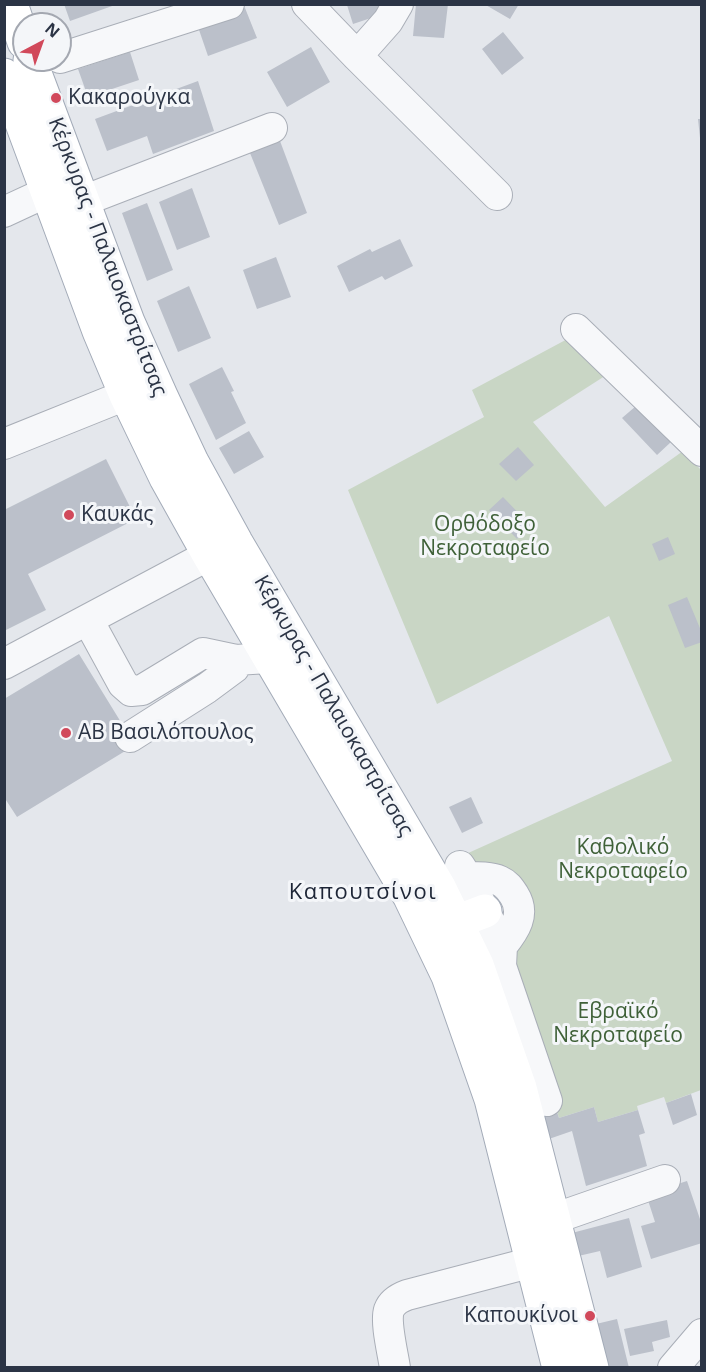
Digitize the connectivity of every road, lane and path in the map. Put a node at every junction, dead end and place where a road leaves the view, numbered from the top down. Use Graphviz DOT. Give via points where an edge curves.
graph roads {
  1 [pos="229,4"];
  2 [pos="308,4"];
  3 [pos="398,4"];
  4 [pos="72,49"];
  5 [pos="357,56"];
  6 [pos="29,72"];
  7 [pos="38,72"];
  8 [pos="12,117"];
  9 [pos="272,128"];
  10 [pos="47,192"];
  11 [pos="497,195"];
  12 [pos="83,201"];
  13 [pos="4,212"];
  14 [pos="576,329"];
  15 [pos="126,395"];
  16 [pos="7,437"];
  17 [pos="702,451"];
  18 [pos="209,555"];
  19 [pos="88,620"];
  20 [pos="268,658"];
  21 [pos="236,660"];
  22 [pos="4,664"];
  23 [pos="130,737"];
  24 [pos="471,917"];
  25 [pos="502,945"];
  26 [pos="520,1054"];
  27 [pos="547,1101"];
  28 [pos="665,1180"];
  29 [pos="553,1219"];
  30 [pos="533,1262"];
  31 [pos="702,1334"];
  32 [pos="395,1368"];
  33 [pos="560,1368"];
  34 [pos="592,1368"];
  35 [pos="672,1368"];
  1 -- 4 [label="street"];
  2 -- 5 [label="street"];
  3 -- 5 [label="street"];
  5 -- 11 [label="street"];
  6 -- 8 [label="main road, Κέρκυρας - Παλαιοκαστρίτσας"];
  7 -- 12 [label="main road, Κέρκυρας - Παλαιοκαστρίτσας"];
  8 -- 10 [label="main road, Κέρκυρας - Παλαιοκαστρίτσας"];
  9 -- 12 [label="street"];
  10 -- 13 [label="street"];
  10 -- 15 [label="main road, Κέρκυρας - Παλαιοκαστρίτσας"];
  12 -- 24 [label="main road, Κέρκυρας - Παλαιοκαστρίτσας" via="128,322 192,462 439,887"];
  14 -- 17 [label="street"];
  15 -- 16 [label="street"];
  15 -- 18 [label="main road, Κέρκυρας - Παλαιοκαστρίτσας"];
  18 -- 19 [label="street"];
  18 -- 20 [label="main road, Κέρκυρας - Παλαιοκαστρίτσας"];
  19 -- 21 [label="street" via="123,684 132,691 142,690 203,653"];
  19 -- 22 [label="street"];
  20 -- 21 [label="street"];
  20 -- 30 [label="main road, Κέρκυρας - Παλαιοκαστρίτσας" via="410,897 448,976 491,1099"];
  21 -- 23 [label="street" via="234,668 207,688"];
  24 -- 25 [label="street"];
  24 -- 25 [label="street" via="464,872 509,887 520,911 514,932"];
  24 -- 26 [label="main road, Κέρκυρας - Παλαιοκαστρίτσας" via="477,965"];
  25 -- 26 [label="street" via="501,966"];
  26 -- 27 [label="street"];
  26 -- 29 [label="main road, Κέρκυρας - Παλαιοκαστρίτσας" via="520,1088"];
  28 -- 29 [label="street"];
  29 -- 34 [label="main road, Κέρκυρας - Παλαιοκαστρίτσας"];
  30 -- 32 [label="street" via="407,1295 394,1302 388,1320"];
  30 -- 33 [label="main road, Κέρκυρας - Παλαιοκαστρίτσας"];
  31 -- 35 [label="street"];
}
